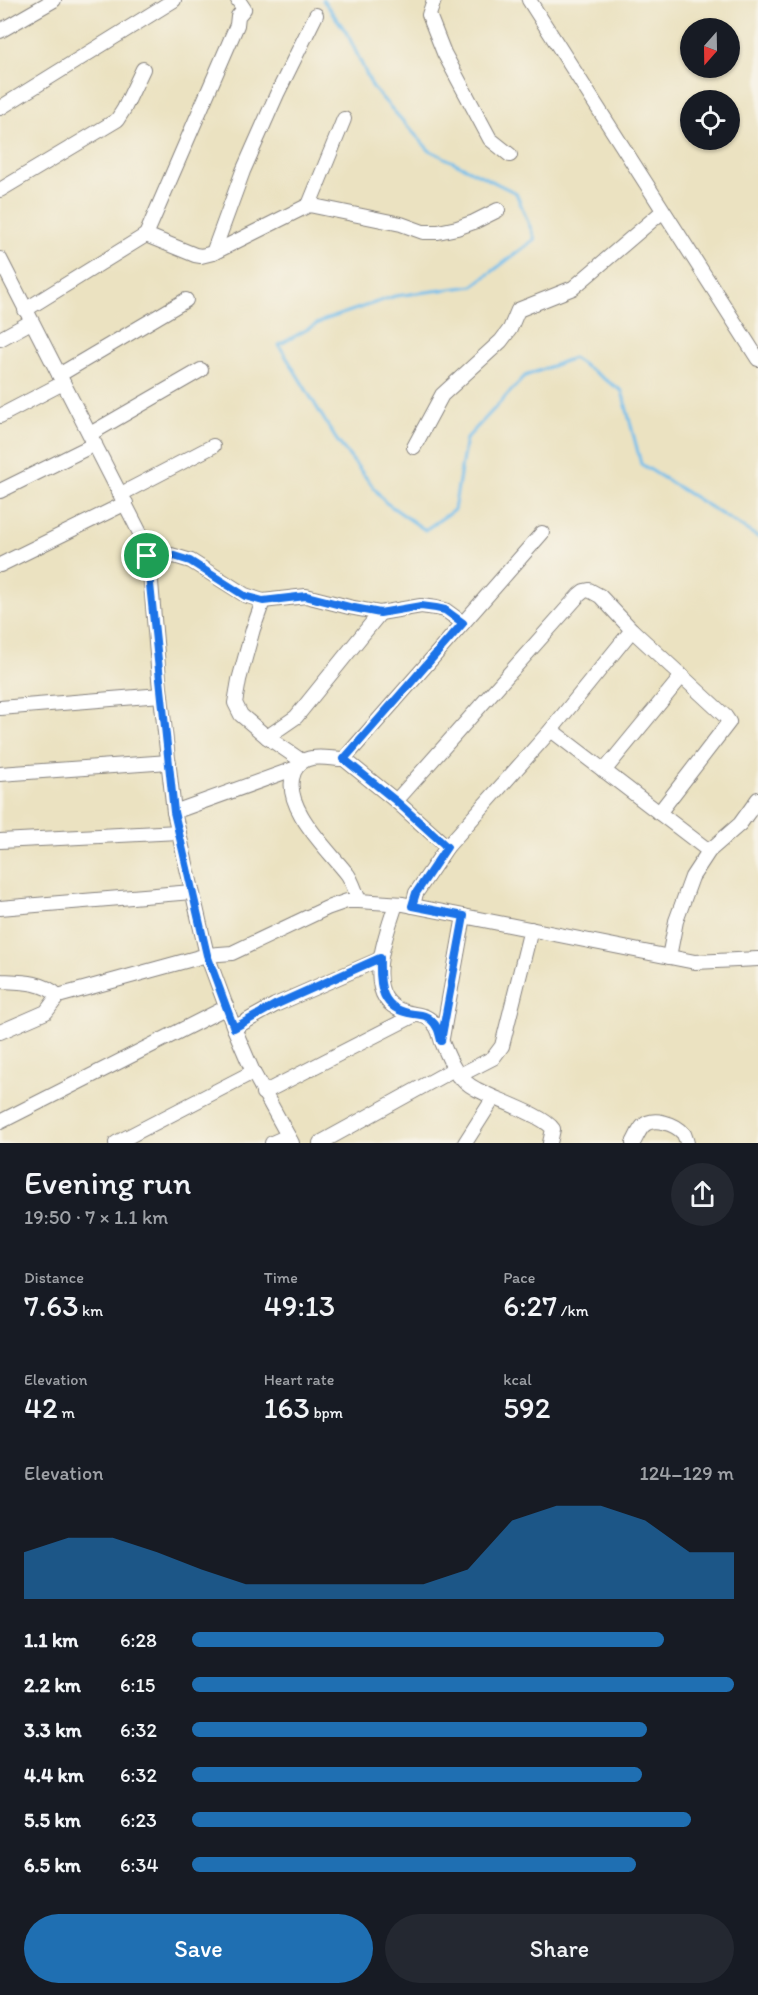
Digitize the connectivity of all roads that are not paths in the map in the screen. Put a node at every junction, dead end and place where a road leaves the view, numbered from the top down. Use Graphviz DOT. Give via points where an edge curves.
graph roads {
  1 [pos="54,0"];
  2 [pos="174,0"];
  3 [pos="238,0"];
  4 [pos="435,0"];
  5 [pos="529,0"];
  6 [pos="546,0"];
  7 [pos="537,12"];
  8 [pos="316,15"];
  9 [pos="0,31"];
  10 [pos="143,69"];
  11 [pos="0,108"];
  12 [pos="345,119"];
  13 [pos="510,155"];
  14 [pos="0,190"];
  15 [pos="309,205"];
  16 [pos="498,210"];
  17 [pos="663,211"];
  18 [pos="146,236"];
  19 [pos="213,253"];
  20 [pos="1,263"];
  21 [pos="186,300"];
  22 [pos="28,316"];
  23 [pos="0,339"];
  24 [pos="758,359"];
  25 [pos="201,370"];
  26 [pos="61,379"];
  27 [pos="0,416"];
  28 [pos="92,439"];
  29 [pos="213,446"];
  30 [pos="414,447"];
  31 [pos="0,490"];
  32 [pos="124,499"];
  33 [pos="542,533"];
  34 [pos="147,556"];
  35 [pos="0,565"];
  36 [pos="263,601"];
  37 [pos="380,613"];
  38 [pos="463,623"];
  39 [pos="632,630"];
  40 [pos="682,676"];
  41 [pos="161,695"];
  42 [pos="0,708"];
  43 [pos="551,730"];
  44 [pos="267,737"];
  45 [pos="344,759"];
  46 [pos="169,762"];
  47 [pos="299,764"];
  48 [pos="604,771"];
  49 [pos="0,774"];
  50 [pos="758,800"];
  51 [pos="396,801"];
  52 [pos="174,812"];
  53 [pos="659,813"];
  54 [pos="179,832"];
  55 [pos="0,842"];
  56 [pos="447,847"];
  57 [pos="709,851"];
  58 [pos="192,892"];
  59 [pos="359,901"];
  60 [pos="396,904"];
  61 [pos="412,906"];
  62 [pos="0,908"];
  63 [pos="464,916"];
  64 [pos="531,929"];
  65 [pos="207,955"];
  66 [pos="669,957"];
  67 [pos="380,958"];
  68 [pos="758,959"];
  69 [pos="0,981"];
  70 [pos="58,996"];
  71 [pos="227,1007"];
  72 [pos="415,1015"];
  73 [pos="234,1028"];
  74 [pos="0,1032"];
  75 [pos="441,1041"];
  76 [pos="253,1072"];
  77 [pos="456,1072"];
  78 [pos="263,1093"];
  79 [pos="493,1099"];
  80 [pos="0,1122"];
  81 [pos="290,1139"];
  82 [pos="116,1143"];
  83 [pos="272,1143"];
  84 [pos="320,1143"];
  85 [pos="465,1143"];
  86 [pos="550,1143"];
  87 [pos="633,1143"];
  88 [pos="687,1143"];
  1 -- 9 [label="street"];
  2 -- 11 [label="street"];
  3 -- 18 [label="street" via="244,7 237,25"];
  4 -- 13 [label="street" via="429,15 444,53 490,139"];
  5 -- 7 [label="street"];
  6 -- 7 [label="street"];
  7 -- 17 [label="street"];
  8 -- 19 [label="street" via="243,171"];
  10 -- 14 [label="street" via="117,120"];
  12 -- 15 [label="street"];
  15 -- 16 [label="street" via="423,232 457,228"];
  15 -- 19 [label="street"];
  17 -- 24 [label="street"];
  17 -- 30 [label="street" via="573,288 518,310 501,341 442,395"];
  18 -- 19 [label="street" via="195,255"];
  18 -- 22 [label="street"];
  20 -- 22 [label="street"];
  21 -- 26 [label="street"];
  22 -- 23 [label="street"];
  22 -- 26 [label="street"];
  25 -- 28 [label="street"];
  26 -- 27 [label="street"];
  26 -- 28 [label="street"];
  28 -- 31 [label="street"];
  28 -- 32 [label="street"];
  29 -- 32 [label="street"];
  32 -- 34 [label="street"];
  32 -- 35 [label="street"];
  33 -- 38 [label="street"];
  34 -- 36 [label="street" via="171,555 190,561 245,596"];
  34 -- 41 [label="street"];
  36 -- 37 [label="street" via="306,596"];
  36 -- 44 [label="street" via="235,703 240,715"];
  37 -- 38 [label="street" via="421,606 445,610"];
  37 -- 44 [label="street" via="296,717"];
  38 -- 45 [label="street"];
  39 -- 40 [label="street"];
  39 -- 43 [label="street"];
  39 -- 51 [label="street" via="600,596 584,591"];
  40 -- 48 [label="street"];
  40 -- 53 [label="street" via="729,722"];
  41 -- 42 [label="street"];
  41 -- 46 [label="street"];
  43 -- 48 [label="street"];
  43 -- 56 [label="street"];
  44 -- 47 [label="street"];
  45 -- 47 [label="street" via="311,758"];
  45 -- 51 [label="street"];
  46 -- 49 [label="street"];
  46 -- 52 [label="street"];
  47 -- 52 [label="street"];
  47 -- 59 [label="street" via="290,781 292,796 324,847 348,876"];
  48 -- 53 [label="street"];
  50 -- 57 [label="street" via="740,824"];
  51 -- 56 [label="street"];
  52 -- 54 [label="street"];
  53 -- 57 [label="street"];
  54 -- 55 [label="street"];
  54 -- 58 [label="street"];
  56 -- 61 [label="street" via="416,893"];
  57 -- 66 [label="street" via="692,877 676,921"];
  58 -- 62 [label="street"];
  58 -- 65 [label="street"];
  59 -- 60 [label="street"];
  59 -- 65 [label="street" via="327,908 232,953"];
  60 -- 61 [label="street"];
  60 -- 67 [label="street"];
  61 -- 63 [label="street"];
  63 -- 64 [label="street"];
  63 -- 75 [label="street"];
  64 -- 66 [label="street"];
  64 -- 77 [label="street" via="502,1046 494,1058"];
  65 -- 70 [label="street"];
  65 -- 71 [label="street"];
  66 -- 68 [label="street" via="695,962"];
  67 -- 72 [label="street" via="379,978 385,998 392,1006"];
  67 -- 73 [label="street" via="275,1005"];
  69 -- 70 [label="street" via="36,984"];
  70 -- 74 [label="street" via="46,1012"];
  71 -- 73 [label="street"];
  71 -- 80 [label="street"];
  72 -- 75 [label="street" via="431,1020"];
  72 -- 78 [label="street"];
  73 -- 76 [label="street"];
  75 -- 77 [label="street"];
  76 -- 78 [label="street"];
  76 -- 82 [label="street"];
  77 -- 79 [label="street" via="468,1085"];
  77 -- 84 [label="street"];
  78 -- 81 [label="street"];
  79 -- 85 [label="street"];
  79 -- 86 [label="street" via="549,1124 553,1129"];
  81 -- 83 [label="street"];
  87 -- 88 [label="street" via="651,1121 675,1127"];
}
